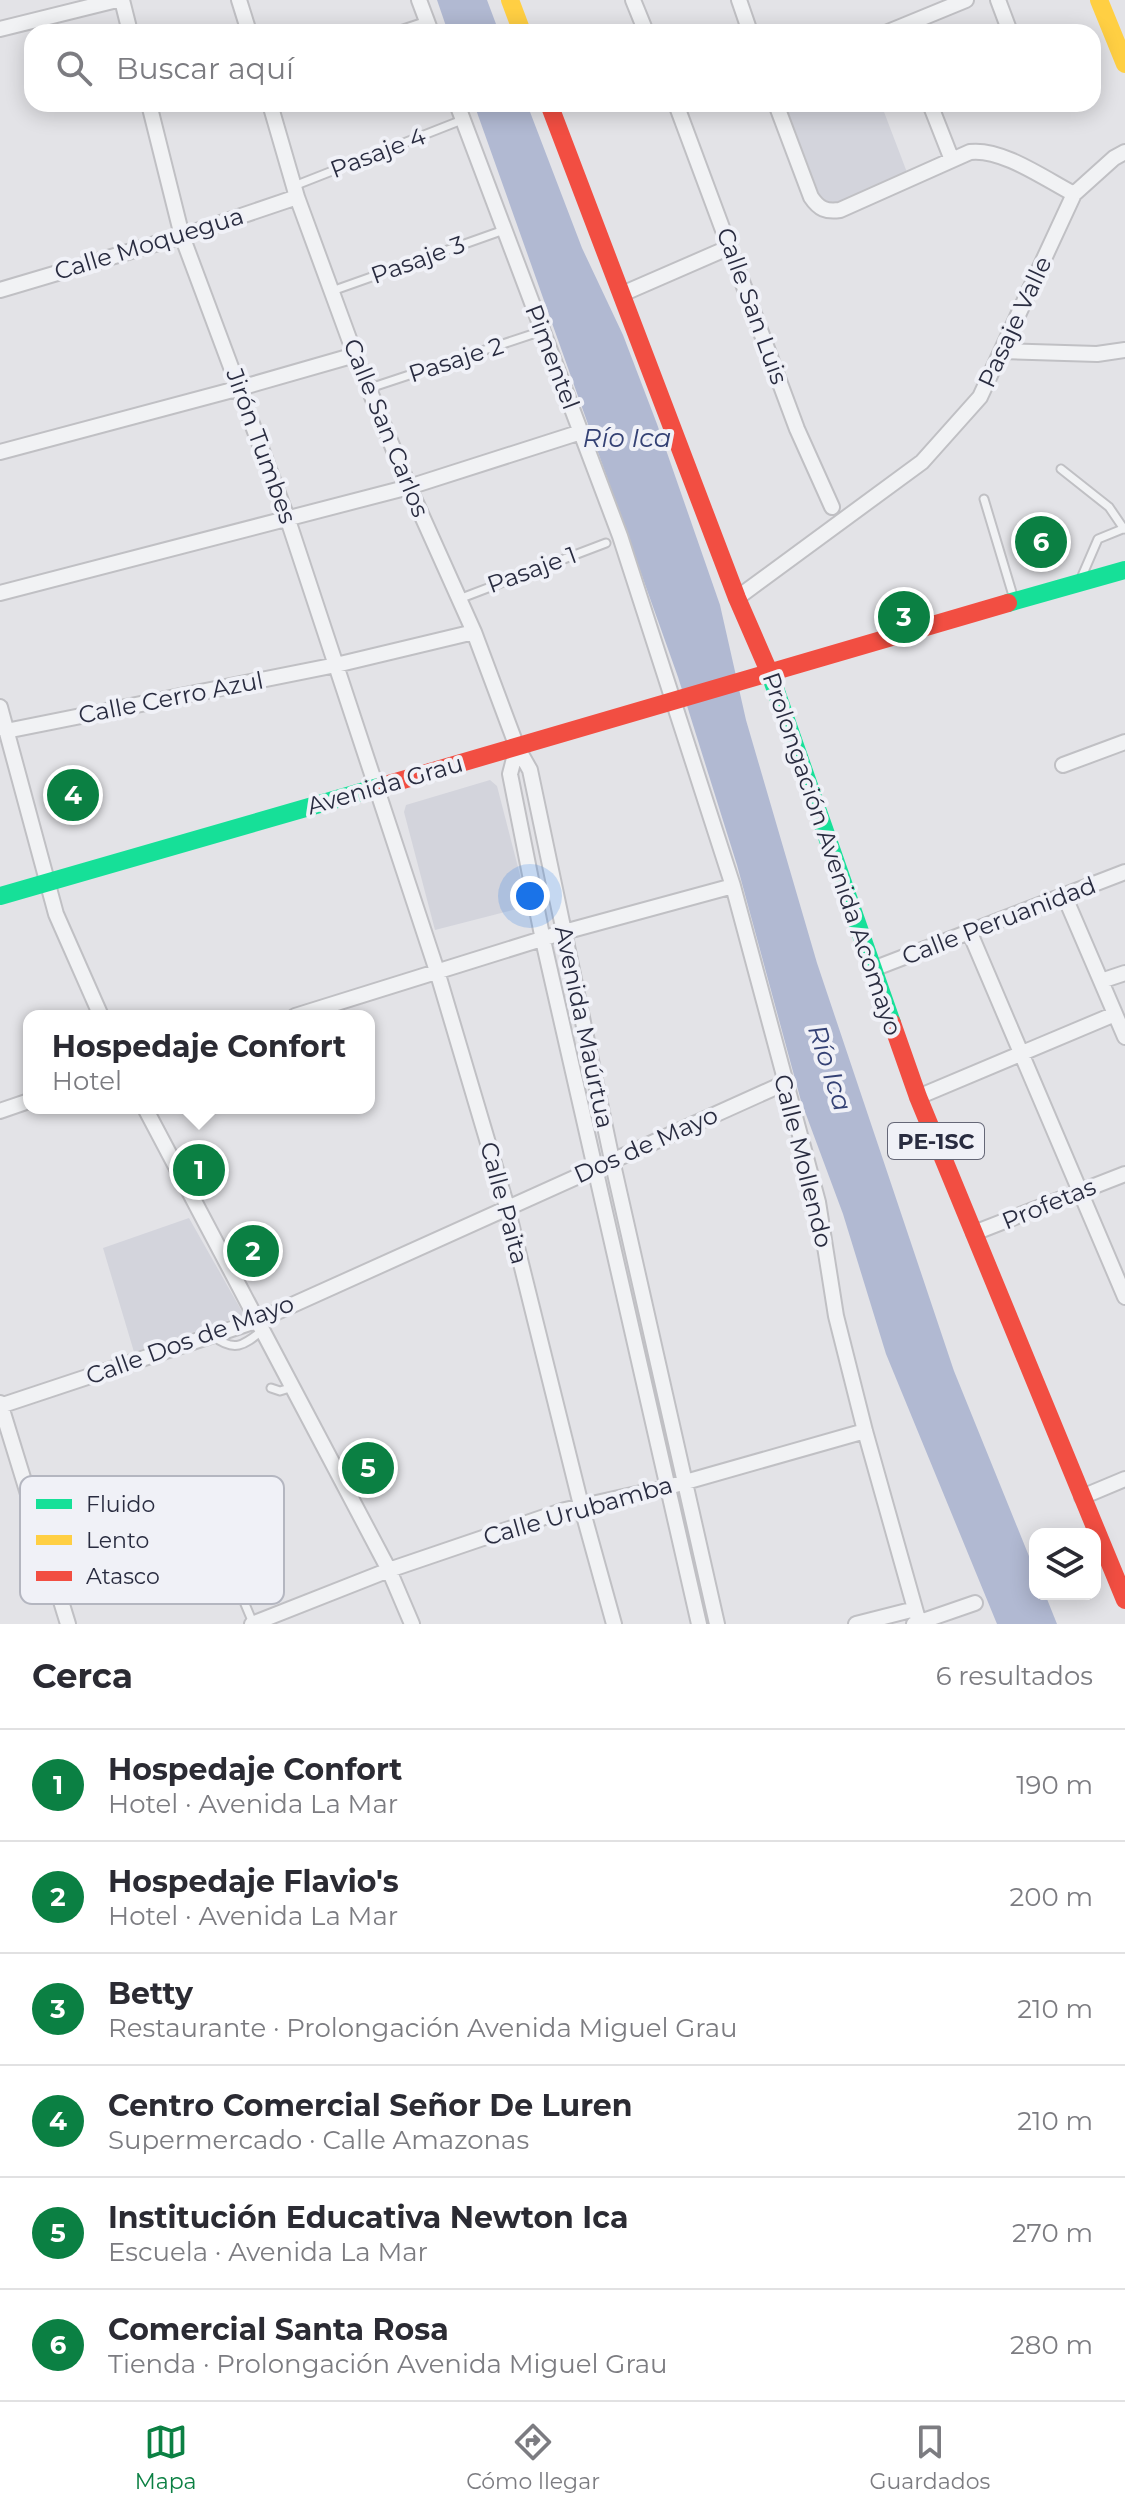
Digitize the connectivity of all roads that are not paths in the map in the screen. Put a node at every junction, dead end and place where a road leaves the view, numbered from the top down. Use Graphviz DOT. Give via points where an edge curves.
graph roads {
  1 [pos="120,0"];
  2 [pos="239,0"];
  3 [pos="419,0"];
  4 [pos="510,0"];
  5 [pos="633,0"];
  6 [pos="739,0"];
  7 [pos="966,0"];
  8 [pos="998,0"];
  9 [pos="1099,0"];
  10 [pos="128,24"];
  11 [pos="246,24"];
  12 [pos="428,24"];
  13 [pos="519,24"];
  14 [pos="643,24"];
  15 [pos="747,24"];
  16 [pos="912,24"];
  17 [pos="1007,24"];
  18 [pos="0,29"];
  19 [pos="1125,64"];
  20 [pos="151,112"];
  21 [pos="272,112"];
  22 [pos="460,112"];
  23 [pos="552,112"];
  24 [pos="680,112"];
  25 [pos="779,112"];
  26 [pos="933,112"];
  27 [pos="462,120"];
  28 [pos="1125,152"];
  29 [pos="952,160"];
  30 [pos="296,191"];
  31 [pos="1074,194"];
  32 [pos="504,230"];
  33 [pos="182,236"];
  34 [pos="730,247"];
  35 [pos="0,290"];
  36 [pos="332,291"];
  37 [pos="622,294"];
  38 [pos="542,331"];
  39 [pos="1125,350"];
  40 [pos="1001,351"];
  41 [pos="355,355"];
  42 [pos="240,388"];
  43 [pos="370,388"];
  44 [pos="581,432"];
  45 [pos="0,452"];
  46 [pos="1061,469"];
  47 [pos="409,487"];
  48 [pos="984,499"];
  49 [pos="832,507"];
  50 [pos="288,520"];
  51 [pos="1124,529"];
  52 [pos="606,543"];
  53 [pos="1125,570"];
  54 [pos="1080,581"];
  55 [pos="0,593"];
  56 [pos="737,598"];
  57 [pos="459,599"];
  58 [pos="1015,601"];
  59 [pos="474,632"];
  60 [pos="336,665"];
  61 [pos="770,674"];
  62 [pos="678,701"];
  63 [pos="0,707"];
  64 [pos="6,731"];
  65 [pos="1125,742"];
  66 [pos="517,747"];
  67 [pos="1063,765"];
  68 [pos="375,788"];
  69 [pos="1125,872"];
  70 [pos="46,883"];
  71 [pos="733,886"];
  72 [pos="1064,895"];
  73 [pos="0,896"];
  74 [pos="564,932"];
  75 [pos="970,933"];
  76 [pos="543,940"];
  77 [pos="873,969"];
  78 [pos="437,971"];
  79 [pos="1125,973"];
  80 [pos="1101,981"];
  81 [pos="98,1010"];
  82 [pos="314,1010"];
  83 [pos="1115,1014"];
  84 [pos="1125,1037"];
  85 [pos="1021,1053"];
  86 [pos="785,1083"];
  87 [pos="918,1097"];
  88 [pos="23,1103"];
  89 [pos="0,1111"];
  90 [pos="148,1114"];
  91 [pos="612,1160"];
  92 [pos="597,1168"];
  93 [pos="1125,1174"];
  94 [pos="1080,1191"];
  95 [pos="507,1207"];
  96 [pos="974,1233"];
  97 [pos="1125,1297"];
  98 [pos="261,1325"];
  99 [pos="213,1336"];
  100 [pos="293,1387"];
  101 [pos="271,1388"];
  102 [pos="0,1405"];
  103 [pos="865,1431"];
  104 [pos="22,1476"];
  105 [pos="1125,1479"];
  106 [pos="684,1481"];
  107 [pos="668,1487"];
  108 [pos="1082,1497"];
  109 [pos="581,1505"];
  110 [pos="389,1570"];
  111 [pos="1124,1593"];
  112 [pos="975,1603"];
  113 [pos="62,1604"];
  114 [pos="245,1604"];
  115 [pos="916,1618"];
  116 [pos="68,1624"];
  117 [pos="253,1624"];
  118 [pos="412,1624"];
  119 [pos="614,1624"];
  120 [pos="699,1624"];
  121 [pos="717,1624"];
  122 [pos="856,1624"];
  1 -- 10 [label="street"];
  1 -- 18 [label="street"];
  2 -- 11 [label="street"];
  3 -- 12 [label="street"];
  4 -- 13 [label="main road"];
  5 -- 14 [label="street"];
  6 -- 15 [label="street"];
  7 -- 16 [label="street"];
  8 -- 17 [label="street"];
  9 -- 19 [label="main road"];
  20 -- 33 [label="street, Jirón Tumbes"];
  21 -- 30 [label="street, Calle San Carlos"];
  22 -- 27 [label="street, Pimentel"];
  23 -- 37 [label="main road, Prolongación Avenida Acomayo"];
  24 -- 34 [label="street, Calle San Luis"];
  25 -- 29 [label="street" via="811,197 830,212"];
  26 -- 29 [label="street"];
  27 -- 30 [label="lane, Pasaje 4"];
  27 -- 32 [label="street, Pimentel"];
  28 -- 31 [label="street, Pasaje Valle"];
  29 -- 31 [label="street" via="970,152 992,153"];
  30 -- 33 [label="street, Calle Moquegua"];
  30 -- 36 [label="street, Calle San Carlos"];
  31 -- 40 [label="street, Pasaje Valle"];
  32 -- 36 [label="lane, Pasaje 3"];
  32 -- 38 [label="street, Pimentel"];
  33 -- 35 [label="street, Calle Moquegua"];
  33 -- 42 [label="street, Jirón Tumbes"];
  34 -- 37 [label="street"];
  34 -- 49 [label="street, Calle San Luis" via="797,429"];
  36 -- 41 [label="street, Calle San Carlos"];
  37 -- 56 [label="main road, Prolongación Avenida Acomayo"];
  38 -- 43 [label="lane, Pasaje 2"];
  38 -- 44 [label="street, Pimentel"];
  39 -- 40 [label="street"];
  40 -- 56 [label="street, Pasaje Valle" via="980,397 922,462"];
  41 -- 42 [label="street"];
  41 -- 43 [label="street, Calle San Carlos"];
  42 -- 45 [label="street"];
  42 -- 50 [label="street, Jirón Tumbes"];
  43 -- 47 [label="street, Calle San Carlos"];
  44 -- 47 [label="street"];
  44 -- 62 [label="street, Pimentel"];
  46 -- 51 [label="lane" via="1109,507"];
  47 -- 50 [label="street"];
  47 -- 57 [label="street, Calle San Carlos"];
  48 -- 58 [label="lane"];
  50 -- 55 [label="street"];
  50 -- 60 [label="street, Jirón Tumbes"];
  51 -- 54 [label="lane" via="1098,539"];
  52 -- 57 [label="lane, Pasaje 1"];
  53 -- 54 [label="main road, Avenida Grau"];
  54 -- 58 [label="main road, Avenida Grau"];
  56 -- 61 [label="main road, Prolongación Avenida Acomayo"];
  57 -- 59 [label="street, Calle San Carlos"];
  58 -- 61 [label="main road, Avenida Grau"];
  59 -- 60 [label="street, Calle Cerro Azul"];
  59 -- 66 [label="street, Calle San Carlos"];
  60 -- 64 [label="street, Calle Cerro Azul"];
  60 -- 68 [label="street, Jirón Tumbes"];
  61 -- 62 [label="main road, Avenida Grau"];
  61 -- 77 [label="main road, Prolongación Avenida Acomayo / PE-1SC"];
  62 -- 66 [label="main road, Avenida Grau"];
  62 -- 71 [label="street, Calle Mollendo"];
  63 -- 64 [label="street"];
  64 -- 70 [label="street"];
  65 -- 67 [label="street"];
  66 -- 68 [label="main road, Avenida Grau"];
  66 -- 74 [label="street, Avenida Maúrtua" via="530,770"];
  66 -- 76 [label="street, Avenida Maúrtua" via="510,774"];
  68 -- 70 [label="main road, Avenida Grau"];
  68 -- 78 [label="street, Calle Paita"];
  69 -- 72 [label="street, Calle Peruanidad"];
  70 -- 73 [label="main road, Avenida Grau"];
  70 -- 81 [label="street"];
  71 -- 74 [label="street"];
  71 -- 86 [label="street, Calle Mollendo"];
  72 -- 75 [label="street, Calle Peruanidad"];
  72 -- 80 [label="street"];
  74 -- 76 [label="street"];
  74 -- 91 [label="street, Avenida Maúrtua"];
  75 -- 77 [label="street, Calle Peruanidad"];
  75 -- 85 [label="street"];
  76 -- 78 [label="street"];
  76 -- 92 [label="street, Avenida Maúrtua"];
  77 -- 87 [label="main road, Prolongación Avenida Acomayo / PE-1SC"];
  78 -- 82 [label="street"];
  78 -- 95 [label="street, Calle Paita"];
  79 -- 80 [label="street"];
  80 -- 83 [label="street"];
  83 -- 84 [label="street"];
  83 -- 85 [label="street"];
  85 -- 87 [label="street"];
  85 -- 94 [label="street"];
  86 -- 91 [label="street, Dos de Mayo"];
  86 -- 103 [label="street, Calle Mollendo" via="818,1202 836,1316"];
  87 -- 96 [label="main road, Prolongación Avenida Acomayo / PE-1SC"];
  88 -- 89 [label="street"];
  90 -- 98 [label="street"];
  91 -- 92 [label="street, Dos de Mayo"];
  91 -- 106 [label="street, Avenida Maúrtua"];
  92 -- 95 [label="street, Dos de Mayo"];
  92 -- 107 [label="street, Avenida Maúrtua"];
  93 -- 94 [label="street, Profetas"];
  94 -- 96 [label="street, Profetas"];
  94 -- 97 [label="street"];
  95 -- 98 [label="street, Calle Dos de Mayo"];
  95 -- 109 [label="street, Calle Paita"];
  96 -- 108 [label="main road, Prolongación Avenida Acomayo / PE-1SC"];
  98 -- 99 [label="street, Calle Dos de Mayo"];
  98 -- 99 [label="lane" via="247,1345 231,1346"];
  98 -- 100 [label="street"];
  99 -- 102 [label="street, Calle Dos de Mayo"];
  100 -- 101 [label="lane"];
  100 -- 110 [label="street"];
  102 -- 104 [label="street"];
  103 -- 106 [label="street, Calle Urubamba"];
  103 -- 115 [label="street, Calle Mollendo"];
  105 -- 108 [label="street"];
  106 -- 107 [label="street, Calle Urubamba"];
  106 -- 121 [label="street, Avenida Maúrtua"];
  107 -- 109 [label="street, Calle Urubamba"];
  107 -- 120 [label="street, Avenida Maúrtua"];
  108 -- 111 [label="main road, Prolongación Avenida Acomayo / PE-1SC"];
  109 -- 110 [label="street, Calle Urubamba"];
  109 -- 119 [label="street, Calle Paita"];
  110 -- 117 [label="street, Calle Urubamba"];
  110 -- 118 [label="street"];
  112 -- 115 [label="street"];
  113 -- 116 [label="street"];
  114 -- 117 [label="lane"];
  115 -- 122 [label="street"];
}
